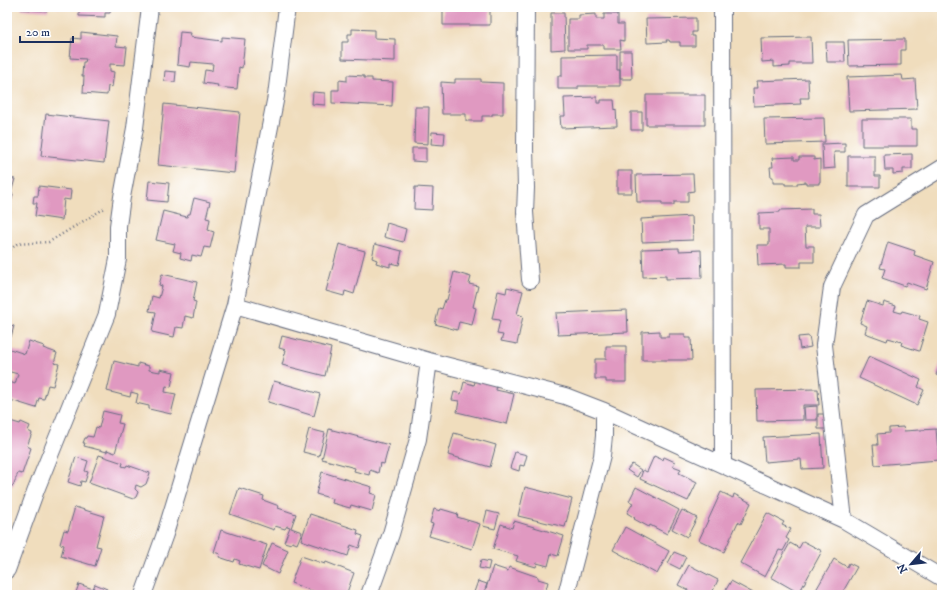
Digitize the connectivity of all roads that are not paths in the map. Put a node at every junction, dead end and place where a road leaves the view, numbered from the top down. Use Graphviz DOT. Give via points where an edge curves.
graph roads {
  1 [pos="150,7"];
  2 [pos="287,7"];
  3 [pos="526,7"];
  4 [pos="722,7"];
  5 [pos="942,168"];
  6 [pos="530,280"];
  7 [pos="235,305"];
  8 [pos="429,361"];
  9 [pos="604,411"];
  10 [pos="723,465"];
  11 [pos="844,520"];
  12 [pos="7,570"];
  13 [pos="942,578"];
  14 [pos="144,595"];
  15 [pos="369,595"];
  16 [pos="566,595"];
  1 -- 12 [label="street" via="135,128 118,226 118,259 107,314 36,490"];
  2 -- 7 [label="street" via="276,96"];
  3 -- 6 [label="street" via="525,212"];
  4 -- 10 [label="street"];
  5 -- 11 [label="street" via="866,215 832,286 824,346"];
  7 -- 8 [label="street"];
  7 -- 14 [label="street"];
  8 -- 9 [label="street" via="566,396"];
  8 -- 15 [label="street" via="418,439 391,534"];
  9 -- 10 [label="street"];
  9 -- 16 [label="street" via="602,456"];
  10 -- 11 [label="street"];
  11 -- 13 [label="street"];
}
